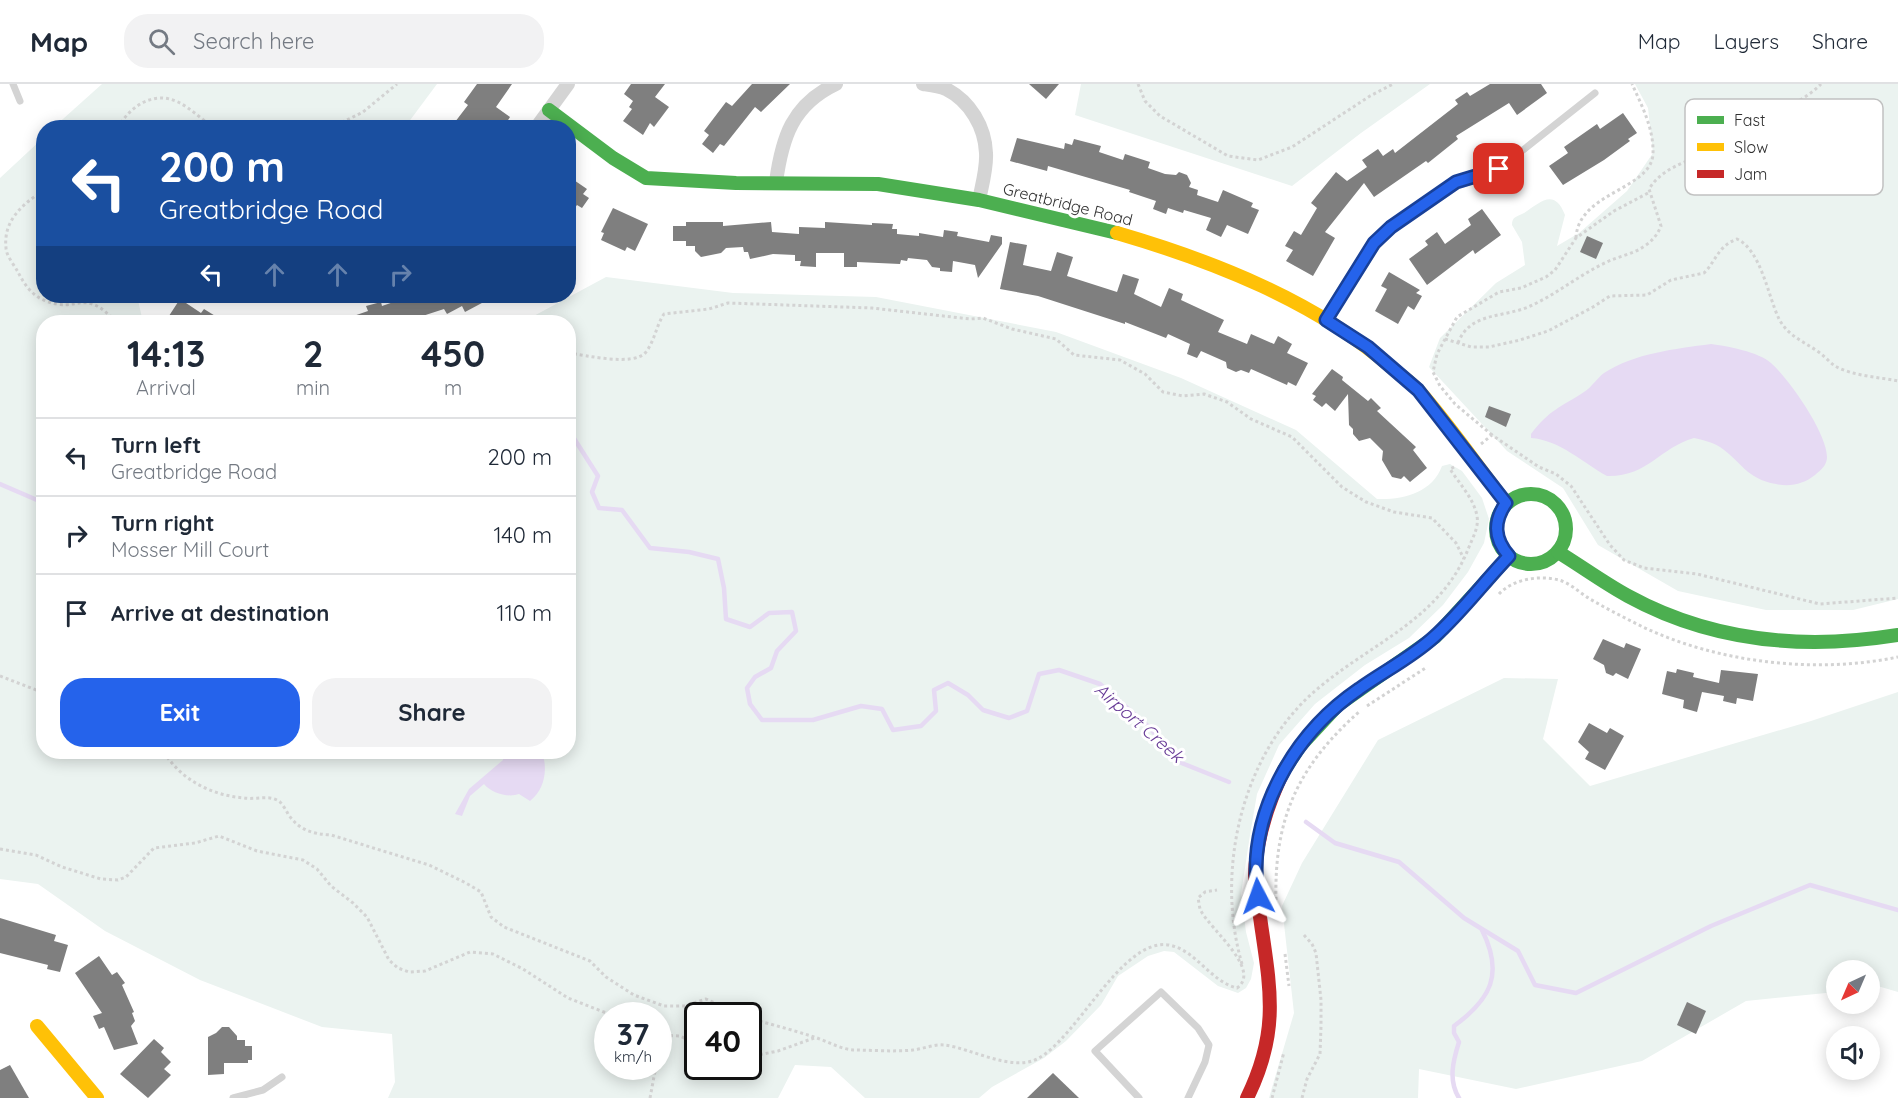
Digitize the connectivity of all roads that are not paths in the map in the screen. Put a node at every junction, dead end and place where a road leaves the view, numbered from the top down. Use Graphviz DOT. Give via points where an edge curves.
graph roads {
  1 [pos="13,84"];
  2 [pos="568,84"];
  3 [pos="836,84"];
  4 [pos="923,84"];
  5 [pos="1595,93"];
  6 [pos="20,101"];
  7 [pos="549,110"];
  8 [pos="542,120"];
  9 [pos="562,120"];
  10 [pos="576,130"];
  11 [pos="1499,169"];
  12 [pos="776,182"];
  13 [pos="979,200"];
  14 [pos="1326,320"];
  15 [pos="1506,503"];
  16 [pos="1558,552"];
  17 [pos="1509,556"];
  18 [pos="1898,635"];
  19 [pos="38,1026"];
  20 [pos="282,1077"];
  21 [pos="97,1098"];
  22 [pos="233,1098"];
  23 [pos="1139,1098"];
  24 [pos="1188,1098"];
  25 [pos="1247,1098"];
  1 -- 6 [label="lane"];
  2 -- 7 [label="street"];
  3 -- 12 [label="street" via="818,93 795,117 780,147"];
  4 -- 13 [label="street" via="945,88 958,98 984,132 986,156"];
  5 -- 11 [label="lane"];
  7 -- 8 [label="street"];
  7 -- 9 [label="street, Greatbridge Road"];
  10 -- 12 [label="street, Greatbridge Road" via="646,178"];
  11 -- 14 [label="street" via="1456,182 1391,227 1374,243"];
  12 -- 13 [label="street, Greatbridge Road" via="878,184"];
  13 -- 14 [label="street, Greatbridge Road" via="1091,225 1166,247 1253,283"];
  14 -- 15 [label="street, Greatbridge Road" via="1368,347 1418,390"];
  15 -- 16 [label="street" via="1523,494 1535,494 1558,506 1565,517 1566,535"];
  15 -- 17 [label="street" via="1499,514 1496,535"];
  16 -- 17 [label="street" via="1539,564 1518,562"];
  16 -- 18 [label="street" via="1628,596 1680,620 1717,631 1787,643 1862,642"];
  17 -- 25 [label="street" via="1435,637 1332,709 1312,729 1286,766 1262,819 1257,847 1255,878 1269,975 1271,1028 1256,1082"];
  19 -- 21 [label="street"];
  20 -- 22 [label="lane" via="263,1090"];
  23 -- 24 [label="lane" via="1095,1051 1161,992 1209,1045"];
}
